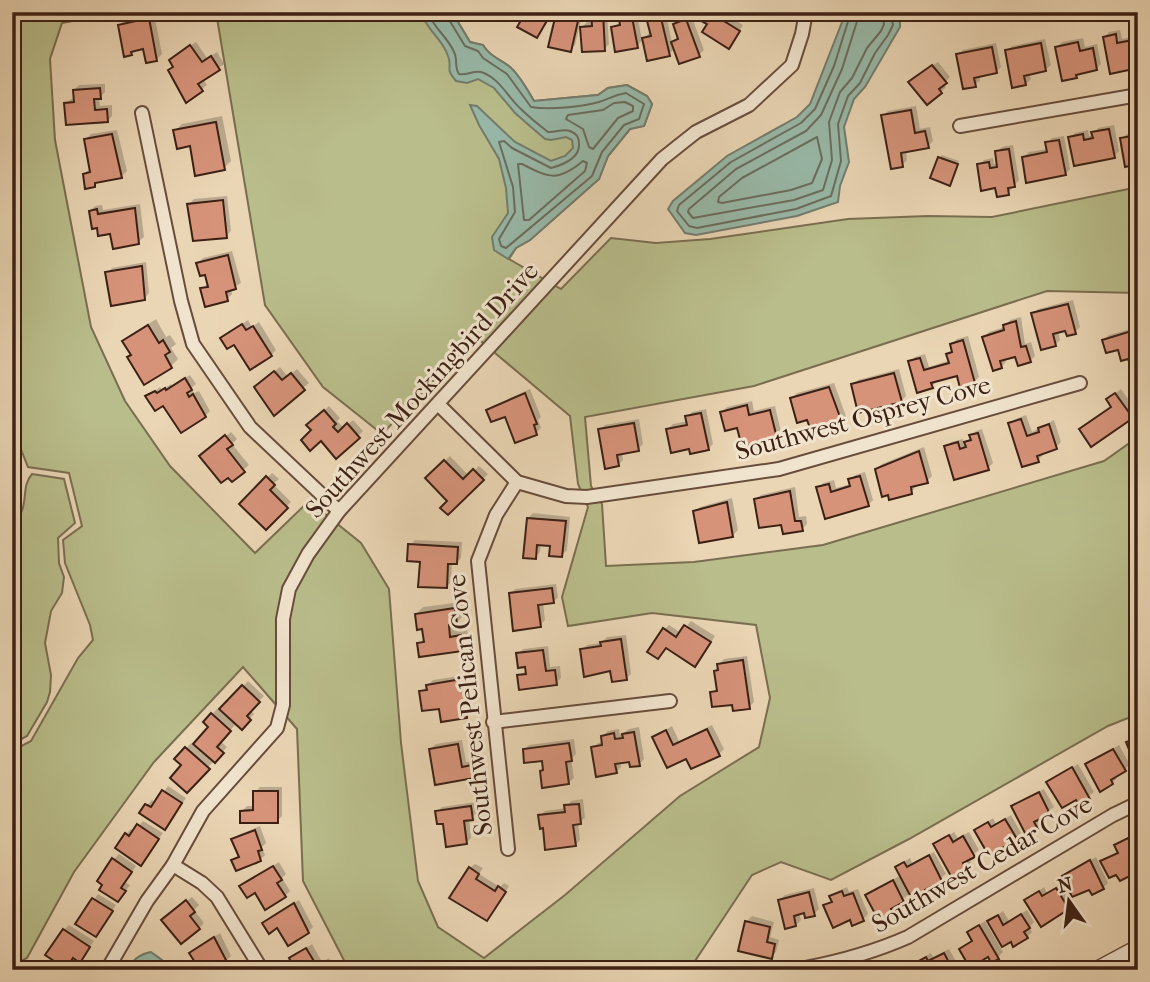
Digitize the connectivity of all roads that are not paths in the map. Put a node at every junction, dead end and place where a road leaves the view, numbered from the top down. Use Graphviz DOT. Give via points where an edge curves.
graph roads {
  1 [pos="806,12"];
  2 [pos="1138,95"];
  3 [pos="142,113"];
  4 [pos="960,125"];
  5 [pos="1080,383"];
  6 [pos="438,404"];
  7 [pos="517,482"];
  8 [pos="339,511"];
  9 [pos="670,701"];
  10 [pos="493,722"];
  11 [pos="1138,803"];
  12 [pos="508,849"];
  13 [pos="173,866"];
  14 [pos="1138,948"];
  15 [pos="805,968"];
  16 [pos="107,970"];
  17 [pos="262,970"];
  18 [pos="1097,970"];
  1 -- 6 [label="street, Southwest Mockingbird Drive" via="792,65 750,105 696,132 662,159"];
  2 -- 4 [label="street"];
  3 -- 8 [label="street" via="193,344 250,427"];
  5 -- 7 [label="street, Southwest Osprey Cove" via="779,469 587,497"];
  6 -- 7 [label="street, Southwest Osprey Cove"];
  6 -- 8 [label="street, Southwest Mockingbird Drive"];
  7 -- 10 [label="street, Southwest Pelican Cove" via="496,515 478,561"];
  8 -- 13 [label="street, Southwest Mockingbird Drive" via="289,589 283,619 283,705 277,728 204,811"];
  9 -- 10 [label="street"];
  10 -- 12 [label="street, Southwest Pelican Cove"];
  11 -- 15 [label="street, Southwest Cedar Cove" via="908,937 852,959"];
  13 -- 16 [label="street, Southwest Mockingbird Drive"];
  13 -- 17 [label="street" via="216,897"];
  14 -- 18 [label="street"];
}
